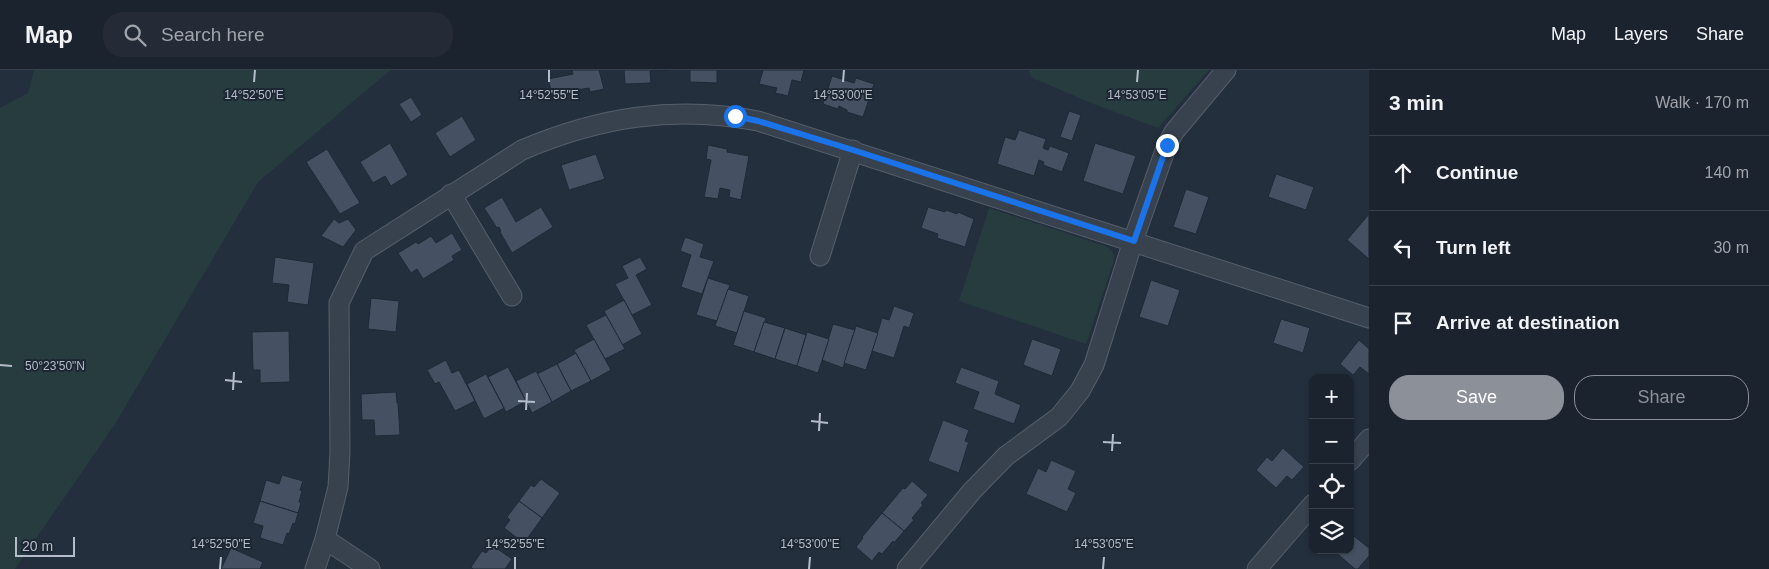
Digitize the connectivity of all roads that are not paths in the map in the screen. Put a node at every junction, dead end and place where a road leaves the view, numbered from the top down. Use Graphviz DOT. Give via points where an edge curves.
graph roads {
  1 [pos="1226,70"];
  2 [pos="853,150"];
  3 [pos="451,194"];
  4 [pos="1134,241"];
  5 [pos="820,256"];
  6 [pos="512,296"];
  7 [pos="1369,318"];
  8 [pos="1369,439"];
  9 [pos="1354,456"];
  10 [pos="1309,509"];
  11 [pos="325,539"];
  12 [pos="315,569"];
  13 [pos="370,569"];
  14 [pos="907,569"];
  15 [pos="1257,569"];
  1 -- 4 [label="street" via="1174,132 1167,145"];
  2 -- 3 [label="street" via="750,119 712,114 660,114 600,123 547,139 522,150"];
  2 -- 4 [label="street"];
  2 -- 5 [label="street"];
  3 -- 6 [label="street"];
  3 -- 11 [label="street" via="364,250 339,303 338,488"];
  4 -- 7 [label="street"];
  4 -- 14 [label="street" via="1094,365 1080,391 1059,416 1006,456 972,491"];
  8 -- 9 [label="street"];
  10 -- 15 [label="street"];
  11 -- 12 [label="street"];
  11 -- 13 [label="street"];
}
